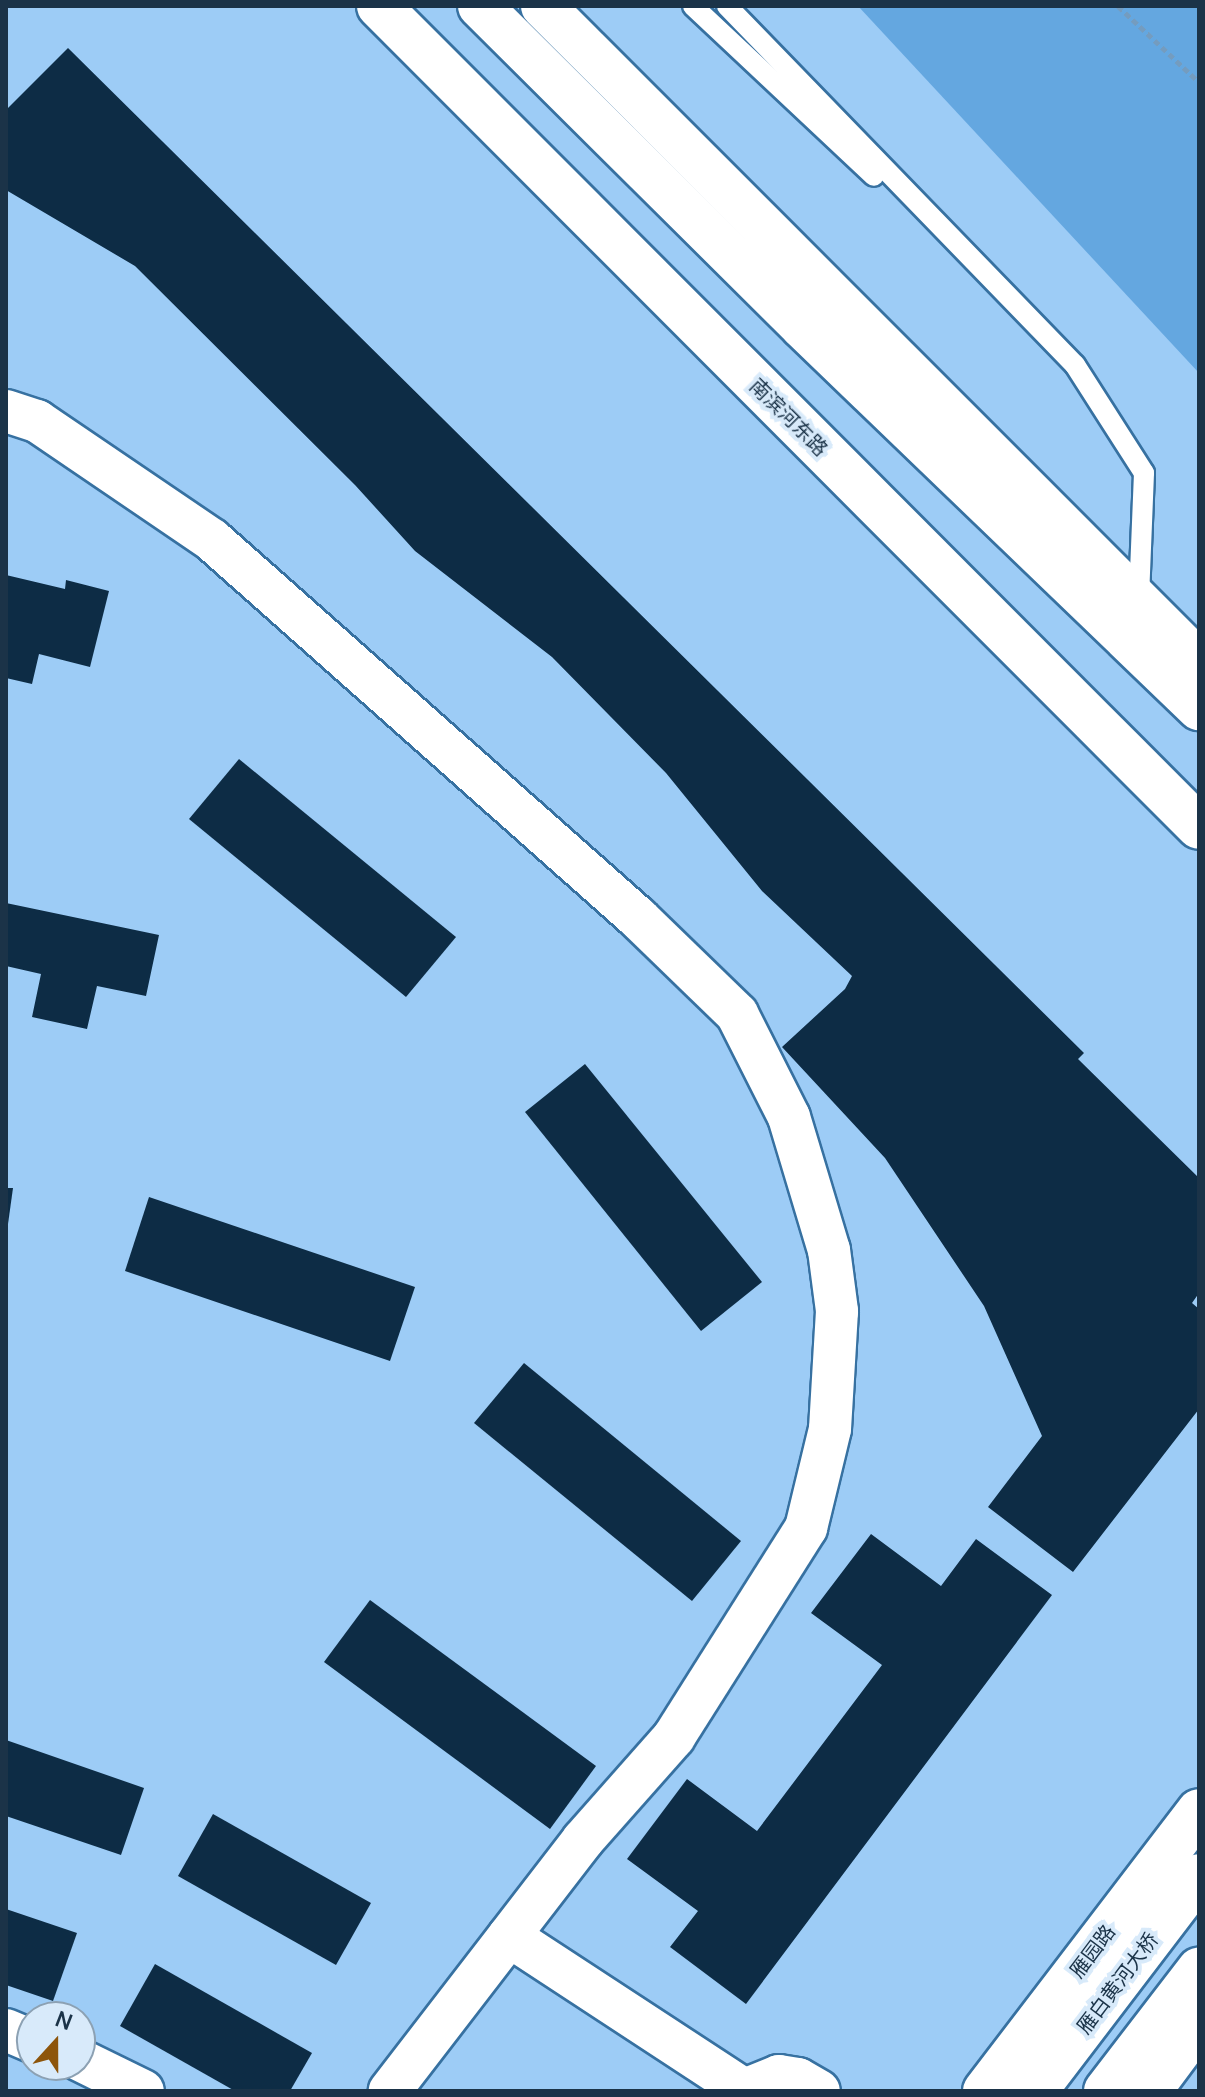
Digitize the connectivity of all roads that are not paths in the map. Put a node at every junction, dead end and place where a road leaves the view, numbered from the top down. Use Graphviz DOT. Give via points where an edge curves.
graph roads {
  1 [pos="379,6"];
  2 [pos="480,6"];
  3 [pos="543,6"];
  4 [pos="693,6"];
  5 [pos="727,6"];
  6 [pos="1075,365"];
  7 [pos="6,411"];
  8 [pos="1139,602"];
  9 [pos="1199,662"];
  10 [pos="1199,708"];
  11 [pos="1199,827"];
  12 [pos="1199,1811"];
  13 [pos="1199,1876"];
  14 [pos="509,1936"];
  15 [pos="1199,1970"];
  16 [pos="1199,2024"];
  17 [pos="96,2068"];
  18 [pos="742,2090"];
  19 [pos="143,2091"];
  20 [pos="390,2091"];
  21 [pos="819,2091"];
  22 [pos="985,2091"];
  23 [pos="1035,2091"];
  24 [pos="1106,2091"];
  25 [pos="1149,2091"];
  1 -- 11 [label="main road, 南滨河东路"];
  2 -- 10 [label="main road" via="803,327"];
  3 -- 8 [label="main road"];
  4 -- 6 [label="lane"];
  5 -- 6 [label="lane"];
  6 -- 8 [label="lane" via="1144,473"];
  7 -- 14 [label="street" via="37,421 212,540 638,918 737,1014 789,1117 829,1250 837,1311 830,1429 806,1528 674,1737"];
  8 -- 9 [label="main road"];
  12 -- 22 [label="main road, 雁园路"];
  13 -- 23 [label="main road, 雁白黄河大桥"];
  14 -- 18 [label="street"];
  14 -- 20 [label="street"];
  15 -- 24 [label="main road"];
  16 -- 25 [label="main road"];
  17 -- 19 [label="street"];
  18 -- 21 [label="street" via="779,2076"];
}
